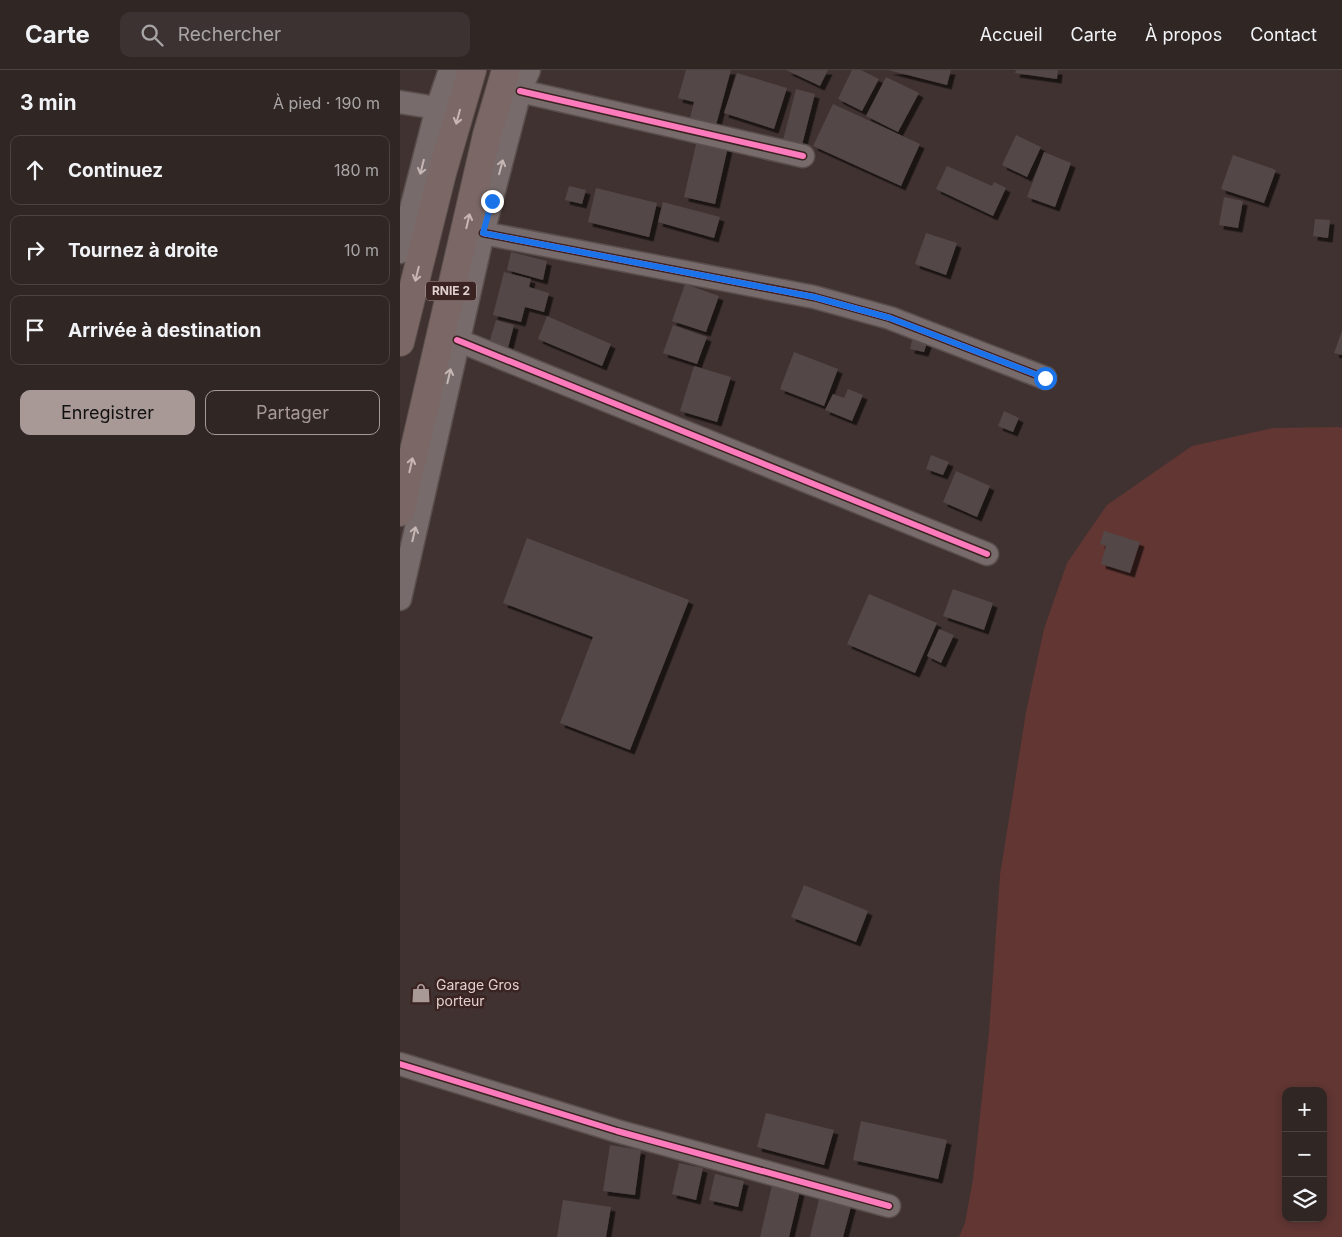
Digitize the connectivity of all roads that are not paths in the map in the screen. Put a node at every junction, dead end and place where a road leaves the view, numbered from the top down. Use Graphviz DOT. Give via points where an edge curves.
graph roads {
  1 [pos="450,70"];
  2 [pos="472,70"];
  3 [pos="529,70"];
  4 [pos="513,81"];
  5 [pos="400,102"];
  6 [pos="437,108"];
  7 [pos="803,156"];
  8 [pos="483,233"];
  9 [pos="400,252"];
  10 [pos="457,340"];
  11 [pos="400,342"];
  12 [pos="1045,378"];
  13 [pos="400,512"];
  14 [pos="987,554"];
  15 [pos="400,599"];
  16 [pos="400,1064"];
  17 [pos="888,1206"];
  1 -- 6 [label="street"];
  2 -- 11 [label="highway, RNIE 2 / RNIE 2, one-way"];
  3 -- 4 [label="street"];
  4 -- 7 [label="street"];
  8 -- 4 [label="street, one-way"];
  13 -- 4 [label="highway, RNIE 2 / RNIE 2, one-way" via="487,135"];
  5 -- 6 [label="street"];
  6 -- 9 [label="street, one-way"];
  8 -- 10 [label="street"];
  8 -- 12 [label="street" via="814,297 890,318"];
  10 -- 14 [label="street"];
  15 -- 10 [label="street, one-way"];
  16 -- 17 [label="street" via="617,1131"];
}
